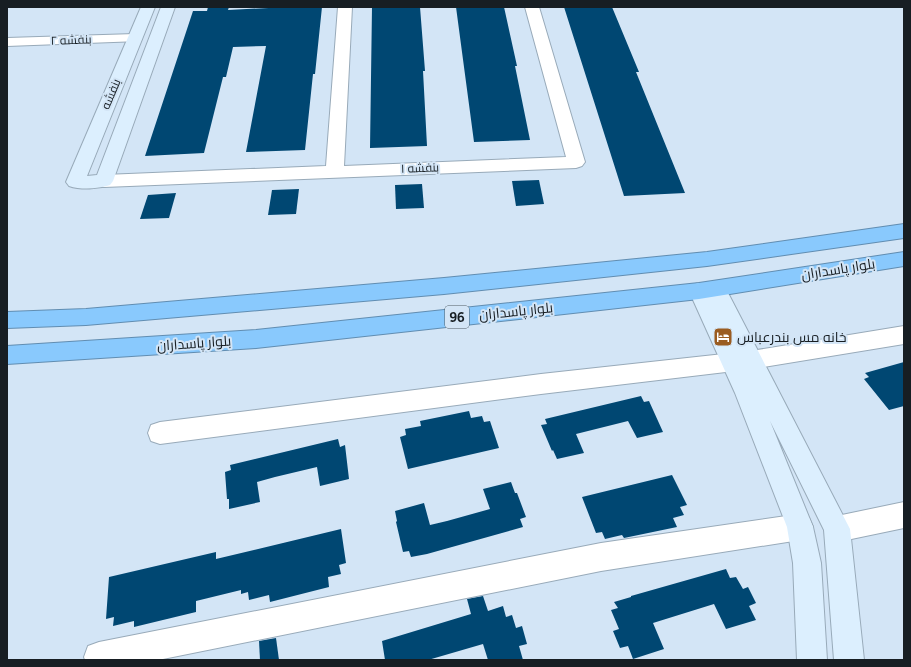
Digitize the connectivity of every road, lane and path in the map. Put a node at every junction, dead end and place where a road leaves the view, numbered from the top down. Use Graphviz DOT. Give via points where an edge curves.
graph roads {
  1 [pos="148,7"];
  2 [pos="168,7"];
  3 [pos="346,7"];
  4 [pos="532,7"];
  5 [pos="135,38"];
  6 [pos="7,42"];
  7 [pos="335,172"];
  8 [pos="104,181"];
  9 [pos="904,231"];
  10 [pos="904,259"];
  11 [pos="708,290"];
  12 [pos="119,314"];
  13 [pos="7,320"];
  14 [pos="904,335"];
  15 [pos="113,348"];
  16 [pos="7,355"];
  17 [pos="742,360"];
  18 [pos="160,433"];
  19 [pos="904,515"];
  20 [pos="800,526"];
  21 [pos="837,530"];
  22 [pos="99,657"];
  23 [pos="812,660"];
  24 [pos="849,660"];
  1 -- 5 [label="street, بنفشه"];
  2 -- 8 [label="street, بنفشه"];
  3 -- 7 [label="street"];
  4 -- 7 [label="street, بنفشه ۱" via="576,162"];
  5 -- 6 [label="street, بنفشه ۲"];
  5 -- 8 [label="street, بنفشه" via="75,182"];
  7 -- 8 [label="street, بنفشه ۱"];
  9 -- 12 [label="highway, بلوار پاسداران / 96" via="707,259 444,286"];
  10 -- 11 [label="highway, بلوار پاسداران / 96"];
  11 -- 15 [label="highway, بلوار پاسداران / 96" via="256,339"];
  11 -- 17 [label="street"];
  12 -- 13 [label="highway, بلوار پاسداران / 96"];
  12 -- 15 [label="highway" via="98,323 92,343"];
  14 -- 17 [label="street"];
  15 -- 16 [label="highway, بلوار پاسداران / 96"];
  17 -- 18 [label="street"];
  17 -- 20 [label="street" via="747,393"];
  17 -- 21 [label="street"];
  19 -- 21 [label="street"];
  20 -- 21 [label="street"];
  20 -- 22 [label="street" via="601,557"];
  20 -- 23 [label="street" via="807,563"];
  21 -- 24 [label="street"];
}
